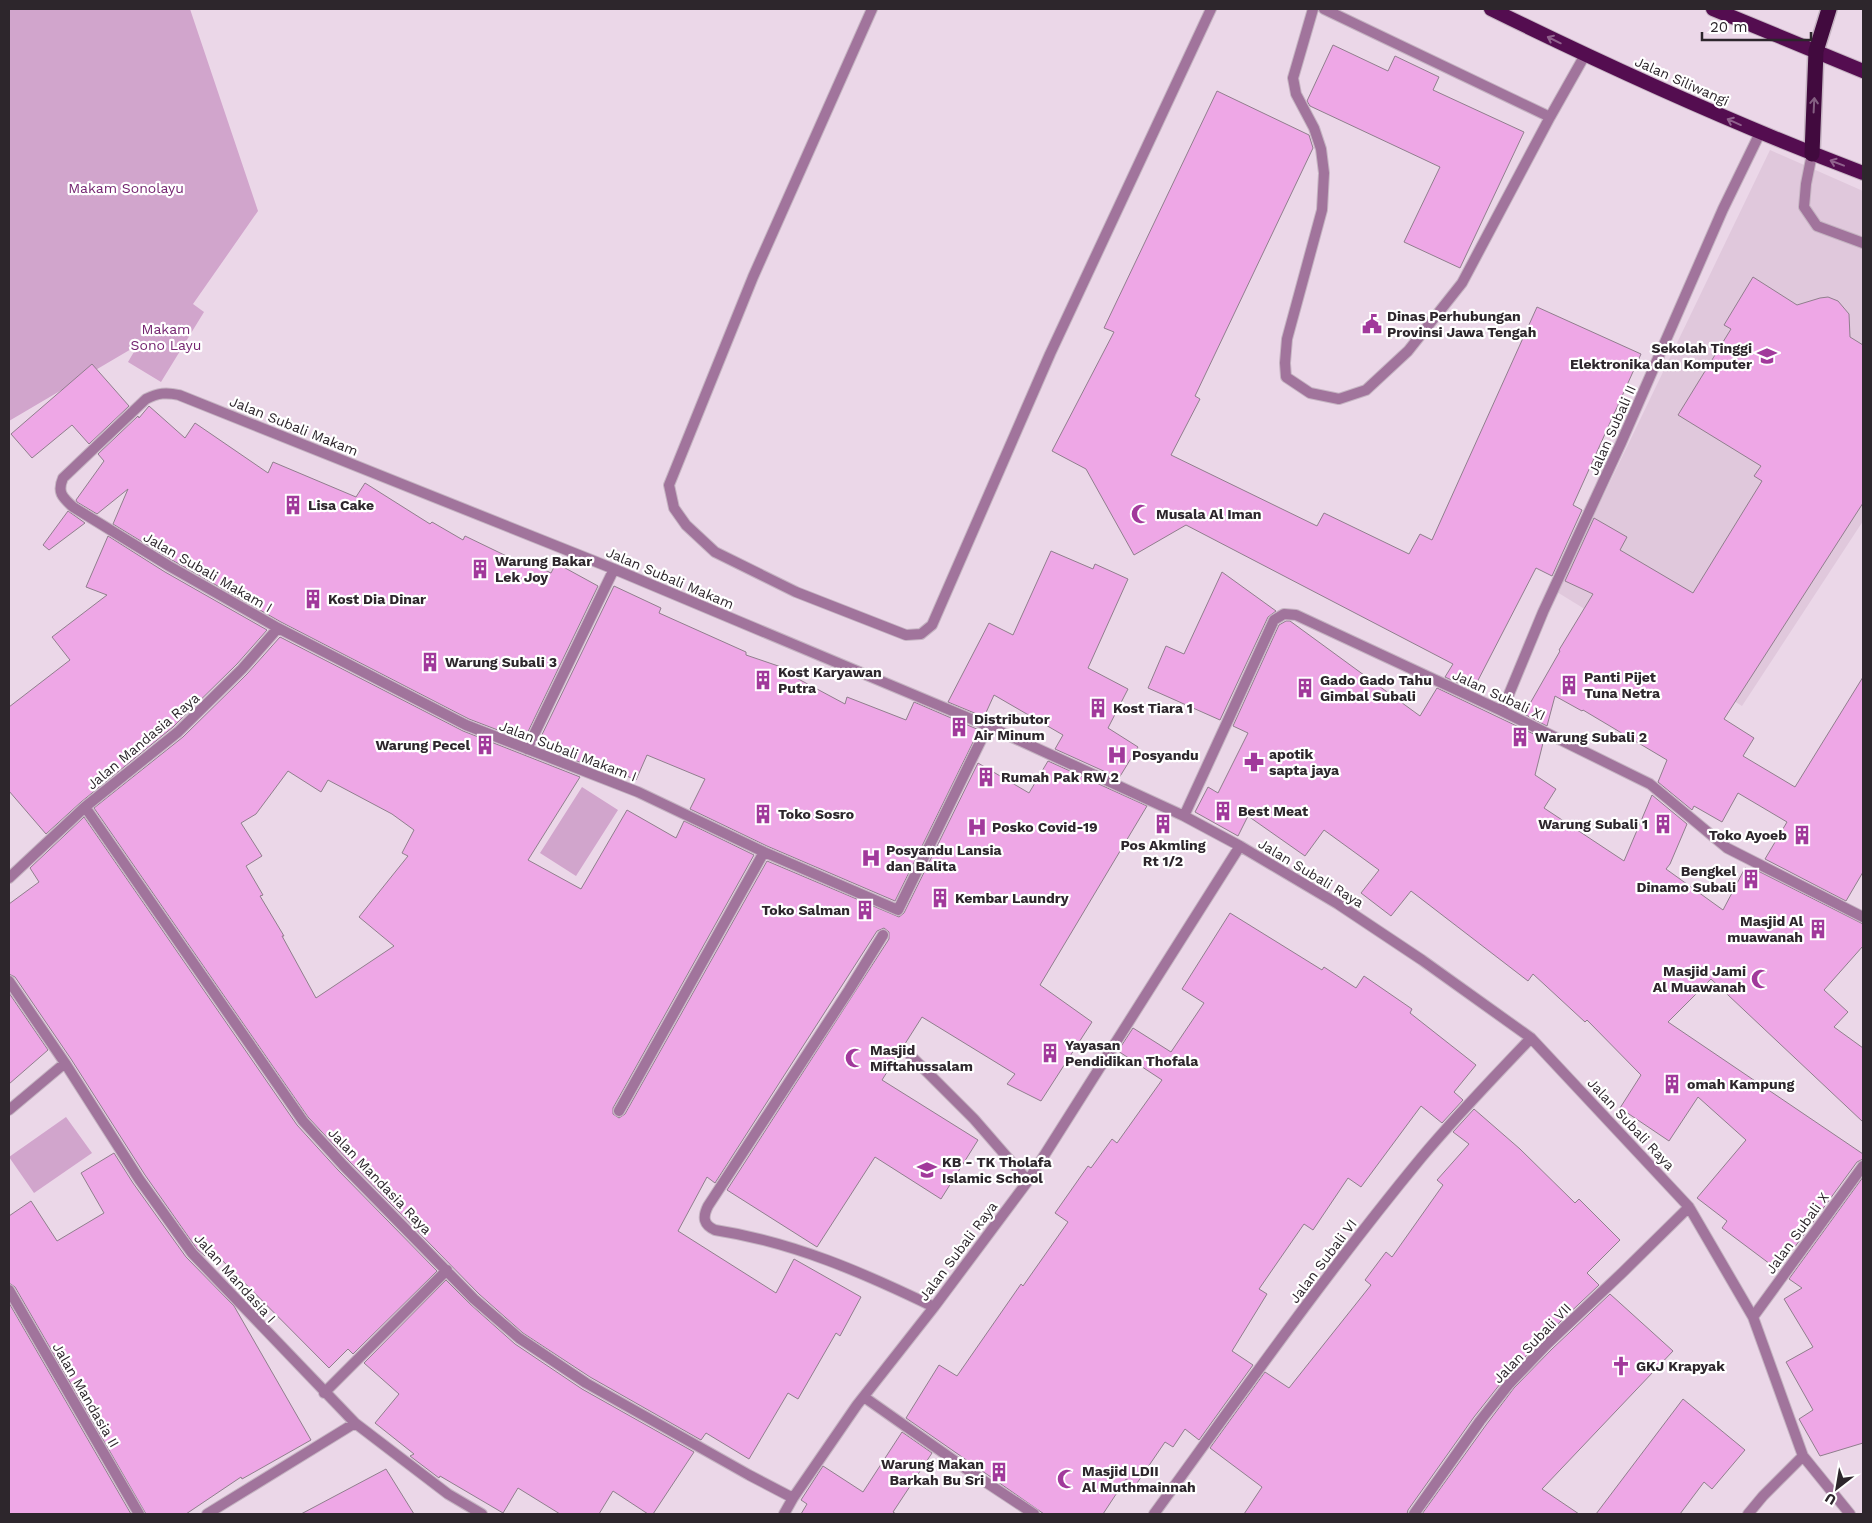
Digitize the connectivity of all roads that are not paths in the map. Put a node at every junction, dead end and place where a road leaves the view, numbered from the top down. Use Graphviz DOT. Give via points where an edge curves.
graph roads {
  1 [pos="872,9"];
  2 [pos="1211,9"];
  3 [pos="1313,9"];
  4 [pos="1324,9"];
  5 [pos="1491,9"];
  6 [pos="1713,9"];
  7 [pos="1828,9"];
  8 [pos="1816,51"];
  9 [pos="1585,56"];
  10 [pos="1863,71"];
  11 [pos="1550,117"];
  12 [pos="1760,133"];
  13 [pos="1812,154"];
  14 [pos="1863,173"];
  15 [pos="1863,243"];
  16 [pos="61,495"];
  17 [pos="614,569"];
  18 [pos="278,628"];
  19 [pos="1502,711"];
  20 [pos="988,726"];
  21 [pos="527,749"];
  22 [pos="85,808"];
  23 [pos="1184,816"];
  24 [pos="1240,846"];
  25 [pos="764,852"];
  26 [pos="9,878"];
  27 [pos="1863,918"];
  28 [pos="883,935"];
  29 [pos="9,982"];
  30 [pos="1531,1038"];
  31 [pos="910,1055"];
  32 [pos="65,1064"];
  33 [pos="9,1110"];
  34 [pos="618,1111"];
  35 [pos="1863,1166"];
  36 [pos="1028,1181"];
  37 [pos="1689,1207"];
  38 [pos="447,1270"];
  39 [pos="9,1290"];
  40 [pos="934,1307"];
  41 [pos="1753,1317"];
  42 [pos="324,1393"];
  43 [pos="864,1396"];
  44 [pos="355,1423"];
  45 [pos="1803,1456"];
  46 [pos="793,1498"];
  47 [pos="139,1514"];
  48 [pos="207,1514"];
  49 [pos="482,1514"];
  50 [pos="784,1514"];
  51 [pos="1034,1514"];
  52 [pos="1154,1514"];
  53 [pos="1414,1514"];
  54 [pos="1748,1514"];
  55 [pos="1850,1514"];
  1 -- 2 [label="street" via="753,277 669,486 674,508 686,525 715,552 796,592 906,635 921,634 932,625 1050,354"];
  3 -- 11 [label="street" via="1293,78 1296,94 1321,149 1324,172 1322,210 1287,338 1285,363 1286,377 1310,393 1339,400 1366,390 1408,351 1462,284"];
  4 -- 11 [label="street"];
  9 -- 5 [label="highway, Jalan Siliwangi, one-way"];
  6 -- 8 [label="highway"];
  7 -- 8 [label="highway"];
  8 -- 10 [label="highway"];
  13 -- 8 [label="highway, one-way"];
  9 -- 11 [label="street"];
  12 -- 9 [label="highway, Jalan Siliwangi, one-way"];
  12 -- 13 [label="highway, Jalan Siliwangi"];
  12 -- 19 [label="street, Jalan Subali II" via="1723,208"];
  14 -- 13 [label="highway, Jalan Siliwangi, one-way"];
  13 -- 15 [label="street" via="1804,208 1817,226"];
  16 -- 17 [label="street, Jalan Subali Makam" via="63,478 146,399 166,392"];
  16 -- 18 [label="street, Jalan Subali Makam I" via="72,507 113,533"];
  17 -- 20 [label="street, Jalan Subali Makam"];
  17 -- 21 [label="street"];
  18 -- 21 [label="street, Jalan Subali Makam I" via="466,726"];
  18 -- 22 [label="street, Jalan Mandasia Raya" via="178,732"];
  19 -- 23 [label="street, Jalan Subali XI" via="1296,615 1284,614 1274,620"];
  19 -- 27 [label="street, Jalan Subali XI" via="1650,784 1727,848"];
  20 -- 23 [label="street, Jalan Subali Makam"];
  20 -- 25 [label="street, Jalan Subali Makam I" via="898,910"];
  21 -- 25 [label="street, Jalan Subali Makam I" via="638,792"];
  22 -- 26 [label="street, Jalan Mandasia Raya"];
  22 -- 38 [label="street, Jalan Mandasia Raya" via="304,1121"];
  23 -- 24 [label="street, Jalan Subali Makam"];
  24 -- 30 [label="street, Jalan Subali Raya" via="1338,904"];
  24 -- 36 [label="street, Jalan Subali Raya"];
  25 -- 34 [label="street"];
  28 -- 40 [label="street" via="708,1206 704,1221 715,1230 784,1244 889,1285"];
  29 -- 32 [label="street, Jalan Mandasia I"];
  30 -- 37 [label="street, Jalan Subali Raya"];
  30 -- 52 [label="street, Jalan Subali VI" via="1422,1157 1352,1245"];
  31 -- 36 [label="street" via="974,1119"];
  32 -- 33 [label="street"];
  32 -- 42 [label="street, Jalan Mandasia I" via="139,1179 192,1253"];
  35 -- 41 [label="street, Jalan Subali X"];
  36 -- 40 [label="street, Jalan Subali Raya"];
  37 -- 41 [label="street, Jalan Subali Raya"];
  37 -- 53 [label="street, Jalan Subali VII" via="1509,1384"];
  38 -- 42 [label="street"];
  38 -- 46 [label="street, Jalan Mandasia Raya" via="474,1299 519,1338 586,1383"];
  39 -- 47 [label="street, Jalan Mandasia II"];
  40 -- 43 [label="street, Jalan Subali Raya"];
  41 -- 45 [label="street, Jalan Subali Raya"];
  42 -- 44 [label="street, Jalan Mandasia I"];
  43 -- 46 [label="street, Jalan Subali Raya"];
  43 -- 51 [label="street"];
  44 -- 48 [label="street"];
  44 -- 49 [label="street, Jalan Mandasia I" via="448,1494"];
  45 -- 54 [label="street"];
  45 -- 55 [label="street, Jalan Subali Raya"];
  46 -- 50 [label="street, Jalan Subali Raya"];
}
